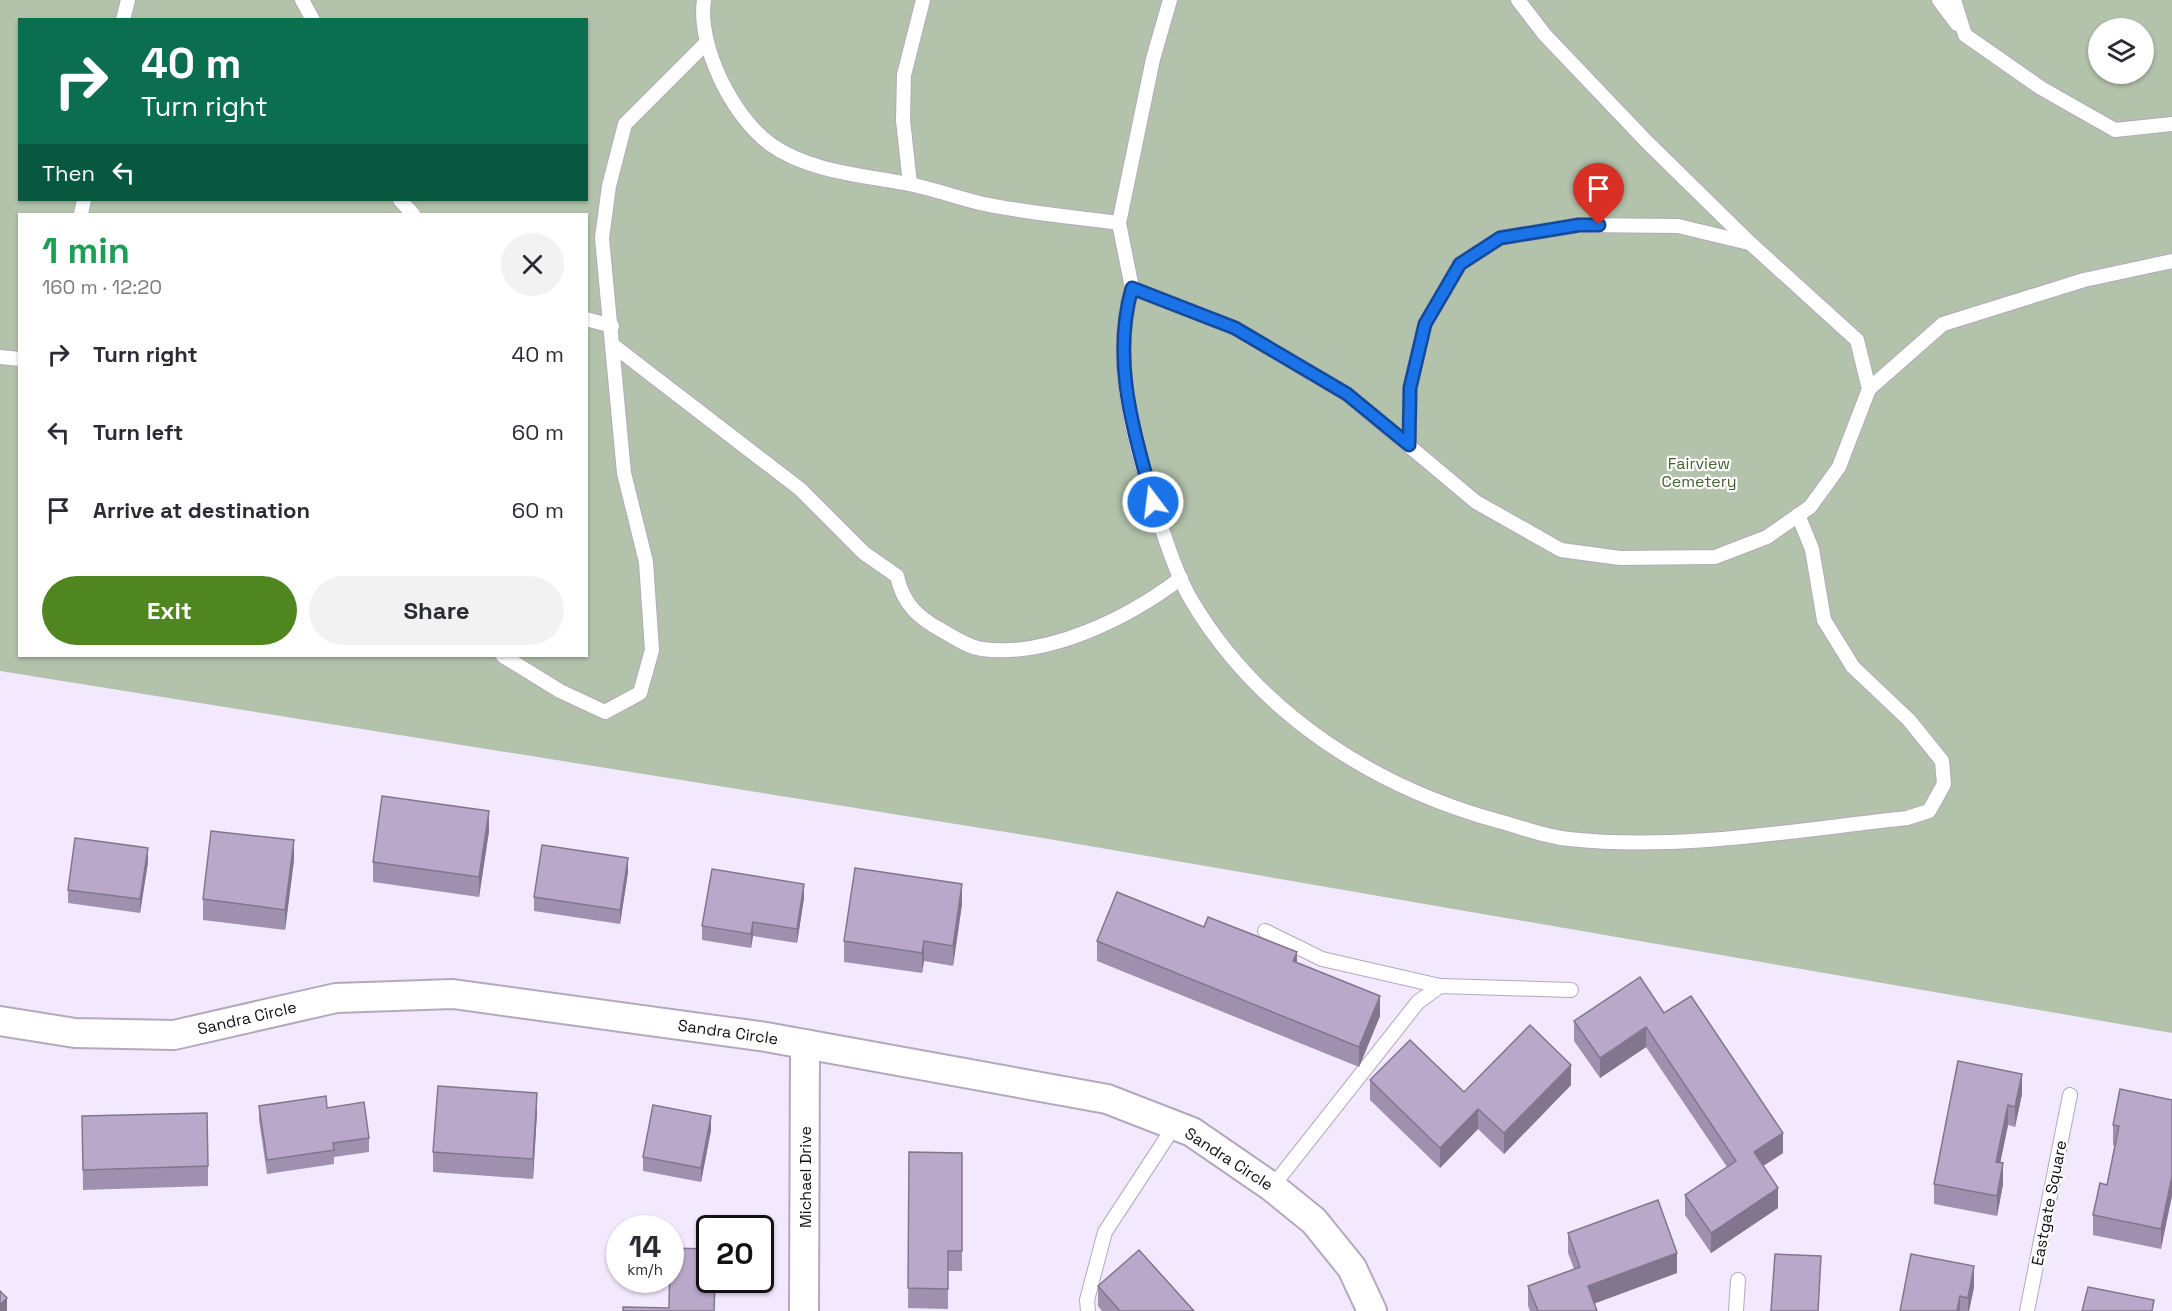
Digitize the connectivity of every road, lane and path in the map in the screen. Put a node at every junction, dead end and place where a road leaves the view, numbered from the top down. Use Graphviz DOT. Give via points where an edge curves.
graph roads {
  1 [pos="128,0"];
  2 [pos="302,0"];
  3 [pos="704,0"];
  4 [pos="923,0"];
  5 [pos="1170,0"];
  6 [pos="1518,0"];
  7 [pos="1939,0"];
  8 [pos="1954,0"];
  9 [pos="124,18"];
  10 [pos="312,18"];
  11 [pos="1965,35"];
  12 [pos="705,44"];
  13 [pos="2172,124"];
  14 [pos="909,184"];
  15 [pos="401,201"];
  16 [pos="412,213"];
  17 [pos="1119,223"];
  18 [pos="1750,243"];
  19 [pos="2172,261"];
  20 [pos="1132,288"];
  21 [pos="588,320"];
  22 [pos="612,326"];
  23 [pos="614,346"];
  24 [pos="0,357"];
  25 [pos="18,359"];
  26 [pos="1869,389"];
  27 [pos="1409,445"];
  28 [pos="1798,515"];
  29 [pos="1181,578"];
  30 [pos="505,657"];
  31 [pos="1265,931"];
  32 [pos="1440,986"];
  33 [pos="1571,990"];
  34 [pos="0,1021"];
  35 [pos="805,1044"];
  36 [pos="2070,1095"];
  37 [pos="1175,1125"];
  38 [pos="1272,1187"];
  39 [pos="1738,1280"];
  40 [pos="804,1311"];
  41 [pos="1088,1311"];
  42 [pos="1372,1311"];
  43 [pos="1736,1311"];
  44 [pos="2027,1311"];
  1 -- 9 [label="lane"];
  2 -- 10 [label="lane"];
  3 -- 12 [label="lane"];
  4 -- 14 [label="lane" via="904,75 903,120"];
  5 -- 17 [label="lane" via="1153,59"];
  6 -- 18 [label="lane" via="1545,35 1647,142"];
  7 -- 11 [label="lane"];
  8 -- 11 [label="lane"];
  11 -- 13 [label="lane" via="2041,88 2115,130"];
  12 -- 14 [label="lane" via="744,119 770,144 807,162 861,177"];
  12 -- 22 [label="lane" via="625,124 609,186 602,238"];
  14 -- 17 [label="lane" via="984,204"];
  15 -- 16 [label="lane"];
  17 -- 20 [label="lane"];
  18 -- 26 [label="lane" via="1857,340"];
  18 -- 27 [label="lane" via="1678,226 1579,225 1500,238 1460,264 1425,324 1410,388"];
  19 -- 26 [label="lane" via="2084,280 1943,324"];
  20 -- 27 [label="lane" via="1235,328 1347,394"];
  20 -- 29 [label="lane" via="1125,312 1121,358 1134,432 1153,502"];
  21 -- 22 [label="lane"];
  22 -- 23 [label="lane"];
  23 -- 29 [label="lane" via="800,489 864,554 897,576 902,596 921,619 956,639 981,649 1009,650 1049,644 1105,624 1155,598"];
  23 -- 30 [label="lane" via="624,474 646,562 652,650 640,693 605,712 560,691"];
  24 -- 25 [label="lane"];
  26 -- 28 [label="lane" via="1839,467 1810,507"];
  27 -- 28 [label="lane" via="1476,502 1561,550 1620,558 1715,557 1767,537"];
  28 -- 29 [label="lane" via="1812,549 1824,620 1853,667 1909,720 1942,761 1944,784 1929,811 1907,818 1712,839 1633,843 1567,839 1463,812 1349,759 1298,723 1251,681 1193,603"];
  31 -- 32 [label="lane" via="1322,959"];
  32 -- 33 [label="lane"];
  32 -- 38 [label="lane" via="1418,1002"];
  34 -- 35 [label="street, Sandra Circle" via="75,1033 174,1035 336,998 453,994"];
  35 -- 37 [label="street, Sandra Circle" via="1107,1099"];
  35 -- 40 [label="street, Michael Drive"];
  36 -- 44 [label="lane, Eastgate Square"];
  37 -- 38 [label="street, Sandra Circle" via="1192,1132"];
  37 -- 41 [label="lane" via="1105,1232"];
  38 -- 42 [label="street, Sandra Circle" via="1314,1221 1352,1268"];
  39 -- 43 [label="lane"];
}
